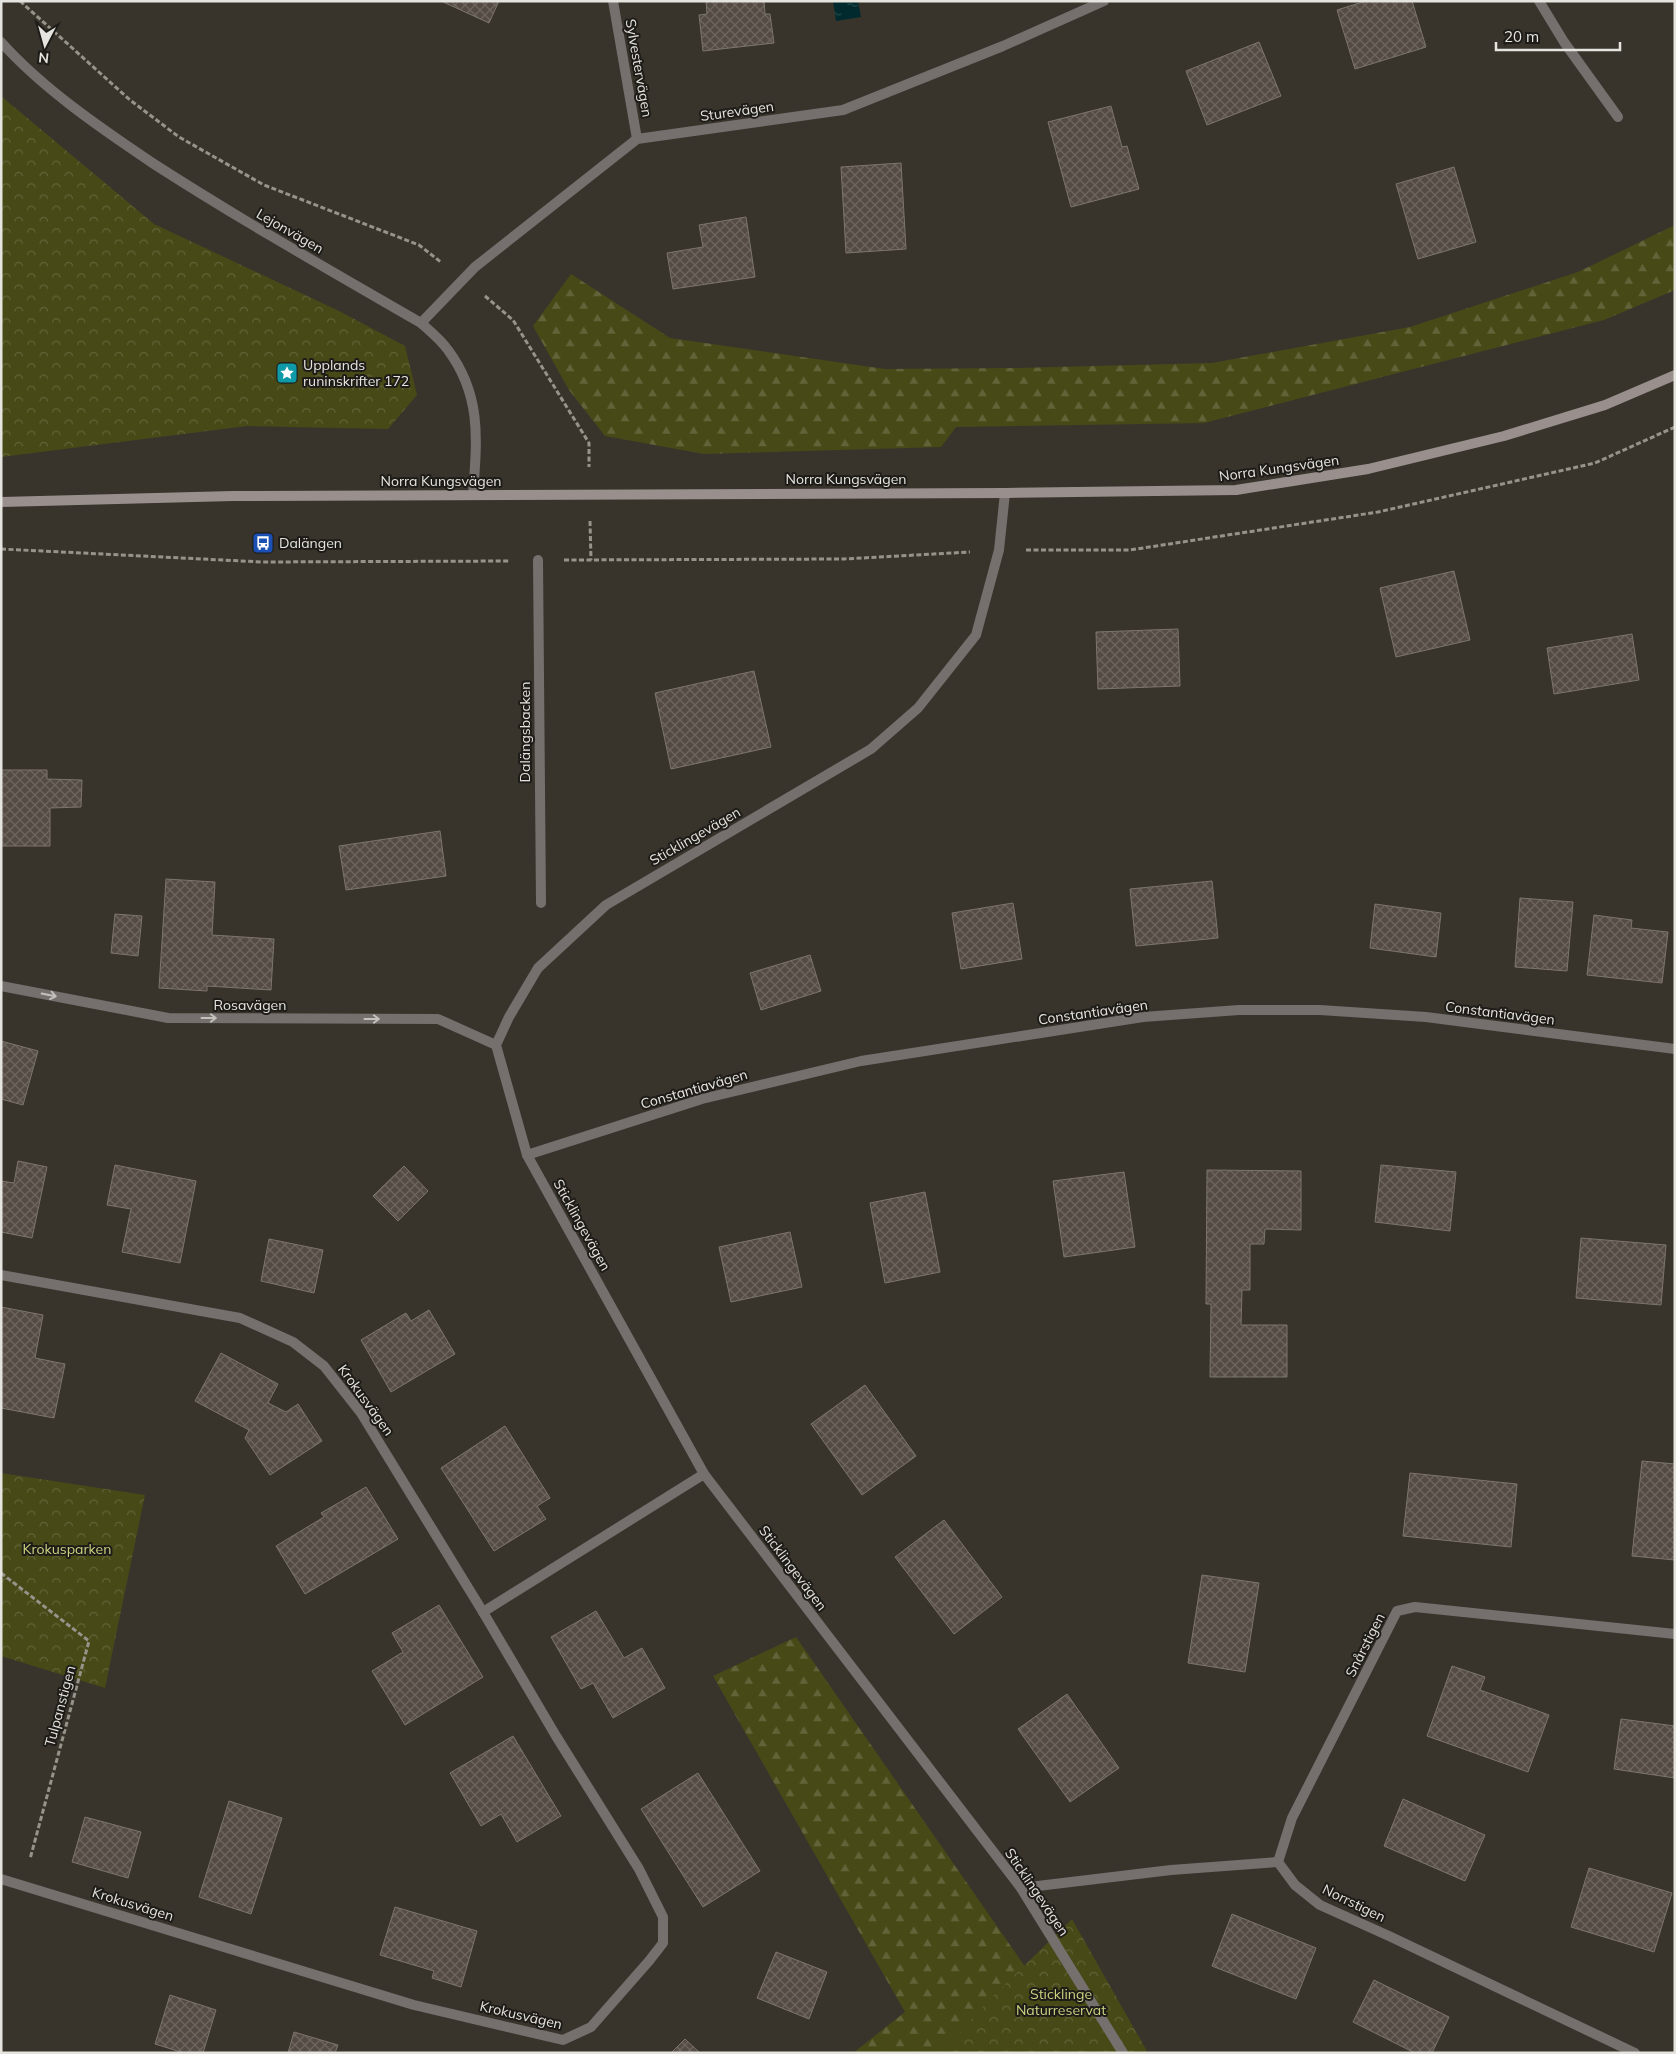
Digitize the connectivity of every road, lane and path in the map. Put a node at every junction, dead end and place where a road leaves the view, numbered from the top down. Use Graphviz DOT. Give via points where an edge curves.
graph roads {
  1 [pos="20,1"];
  2 [pos="613,1"];
  3 [pos="1104,1"];
  4 [pos="1539,1"];
  5 [pos="1,42"];
  6 [pos="1618,117"];
  7 [pos="637,138"];
  8 [pos="464,278"];
  9 [pos="421,322"];
  10 [pos="1675,375"];
  11 [pos="1675,428"];
  12 [pos="1005,493"];
  13 [pos="473,494"];
  14 [pos="588,495"];
  15 [pos="1,502"];
  16 [pos="1,549"];
  17 [pos="998,550"];
  18 [pos="538,560"];
  19 [pos="591,560"];
  20 [pos="541,903"];
  21 [pos="1,986"];
  22 [pos="496,1045"];
  23 [pos="1675,1049"];
  24 [pos="527,1155"];
  25 [pos="1,1275"];
  26 [pos="704,1474"];
  27 [pos="1,1573"];
  28 [pos="484,1612"];
  29 [pos="1675,1634"];
  30 [pos="1278,1862"];
  31 [pos="1,1879"];
  32 [pos="23,1885"];
  33 [pos="1021,1888"];
  34 [pos="1123,2053"];
  35 [pos="1635,2053"];
  1 -- 8 [label="path" via="130,100 179,137 264,185 419,245"];
  2 -- 7 [label="street, Sylvestervägen"];
  3 -- 7 [label="street, Sturevägen" via="1003,46 843,110"];
  4 -- 6 [label="street"];
  5 -- 9 [label="street, Lejonvägen" via="68,104 128,147 214,203"];
  7 -- 8 [label="street"];
  8 -- 9 [label="street"];
  8 -- 14 [label="path" via="513,320 589,443"];
  9 -- 13 [label="street, Lejonvägen" via="447,348 464,374 474,404 477,443"];
  10 -- 12 [label="main road, Norra Kungsvägen" via="1605,405 1504,436 1368,469 1236,490"];
  11 -- 17 [label="path" via="1595,463 1378,512 1130,550"];
  12 -- 14 [label="main road, Norra Kungsvägen"];
  12 -- 17 [label="street, Sticklingevägen"];
  13 -- 14 [label="main road, Norra Kungsvägen"];
  13 -- 15 [label="main road, Norra Kungsvägen"];
  14 -- 19 [label="path"];
  16 -- 18 [label="path" via="261,562"];
  17 -- 19 [label="path" via="844,559"];
  17 -- 22 [label="street, Sticklingevägen" via="976,635 918,708 871,750 606,905 538,968 508,1017"];
  18 -- 19 [label="path"];
  18 -- 20 [label="street, Dalängsbacken"];
  21 -- 22 [label="street, Rosavägen, one-way" via="168,1018 438,1019"];
  22 -- 24 [label="street, Sticklingevägen"];
  23 -- 24 [label="street, Constantiavägen" via="1426,1017 1320,1010 1239,1010 1153,1017 861,1061 702,1099"];
  24 -- 26 [label="street, Sticklingevägen"];
  25 -- 28 [label="street, Krokusvägen" via="240,1318 293,1342 324,1366 361,1413"];
  26 -- 28 [label="street"];
  26 -- 33 [label="street, Sticklingevägen"];
  27 -- 32 [label="path, Tulpanstigen" via="89,1641"];
  28 -- 32 [label="street, Krokusvägen" via="639,1869 663,1917 663,1943 591,2028 563,2040 414,2005"];
  29 -- 30 [label="street, Snårstigen" via="1415,1607 1397,1611 1292,1818"];
  30 -- 33 [label="street" via="1171,1870"];
  30 -- 35 [label="street, Norrstigen" via="1295,1885 1320,1905"];
  31 -- 32 [label="street, Krokusvägen"];
  33 -- 34 [label="street, Sticklingevägen"];
}
